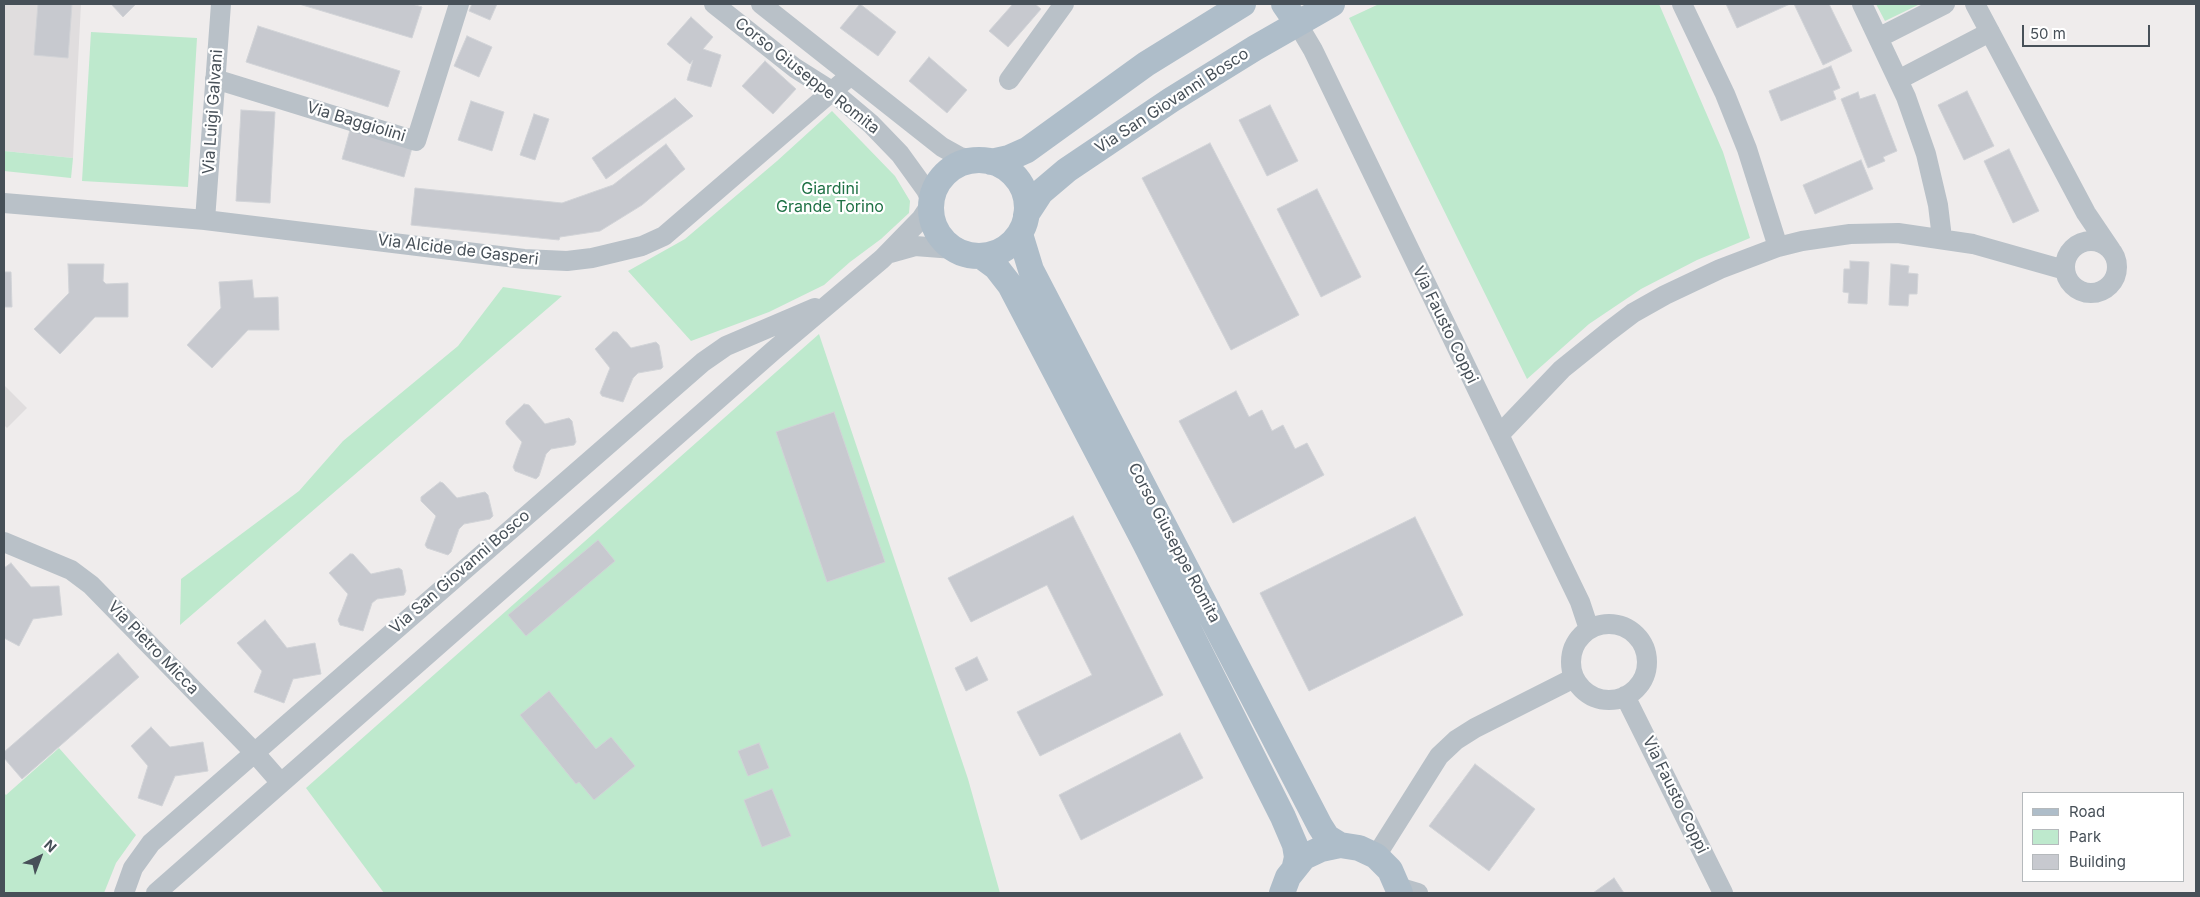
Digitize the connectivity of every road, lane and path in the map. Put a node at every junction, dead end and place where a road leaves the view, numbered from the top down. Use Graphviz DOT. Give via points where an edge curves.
graph roads {
  1 [pos="221,4"];
  2 [pos="459,4"];
  3 [pos="714,4"];
  4 [pos="761,4"];
  5 [pos="1064,4"];
  6 [pos="1243,4"];
  7 [pos="1332,4"];
  8 [pos="1682,4"];
  9 [pos="1862,4"];
  10 [pos="1944,4"];
  11 [pos="1975,4"];
  12 [pos="1290,13"];
  13 [pos="1990,32"];
  14 [pos="1878,38"];
  15 [pos="851,75"];
  16 [pos="215,79"];
  17 [pos="1009,80"];
  18 [pos="1898,80"];
  19 [pos="833,92"];
  20 [pos="981,161"];
  21 [pos="2079,199"];
  22 [pos="931,202"];
  23 [pos="4,203"];
  24 [pos="206,220"];
  25 [pos="1023,224"];
  26 [pos="1942,238"];
  27 [pos="1778,247"];
  28 [pos="2073,248"];
  29 [pos="954,249"];
  30 [pos="2111,250"];
  31 [pos="981,256"];
  32 [pos="882,259"];
  33 [pos="2065,270"];
  34 [pos="835,300"];
  35 [pos="1499,435"];
  36 [pos="4,542"];
  37 [pos="1589,629"];
  38 [pos="1574,678"];
  39 [pos="1625,696"];
  40 [pos="253,752"];
  41 [pos="281,783"];
  42 [pos="1340,845"];
  43 [pos="1376,856"];
  44 [pos="1295,866"];
  45 [pos="1405,891"];
  46 [pos="124,893"];
  47 [pos="156,893"];
  48 [pos="1282,893"];
  49 [pos="1724,893"];
  1 -- 16 [label="street, Via Luigi Galvani"];
  2 -- 16 [label="street, Via Baggiolini" via="416,141"];
  3 -- 19 [label="street, Corso Giuseppe Romita" via="795,68"];
  4 -- 15 [label="street, Corso Giuseppe Romita"];
  5 -- 17 [label="street"];
  6 -- 20 [label="main road" via="1146,64 1027,150 1009,158"];
  7 -- 12 [label="main road, Via San Giovanni Bosco"];
  8 -- 27 [label="street" via="1747,149"];
  9 -- 14 [label="street"];
  10 -- 14 [label="street"];
  11 -- 13 [label="street"];
  12 -- 25 [label="main road, Via San Giovanni Bosco" via="1067,170 1041,192"];
  12 -- 35 [label="street, Via Fausto Coppi" via="1313,50"];
  13 -- 18 [label="street"];
  13 -- 21 [label="street"];
  14 -- 18 [label="street"];
  15 -- 19 [label="street, Via Alcide de Gasperi"];
  15 -- 20 [label="street, Corso Giuseppe Romita" via="942,147 960,157"];
  16 -- 24 [label="street, Via Luigi Galvani"];
  18 -- 26 [label="street" via="1926,154"];
  19 -- 22 [label="street, Corso Giuseppe Romita" via="888,140 919,179"];
  19 -- 24 [label="street, Via Alcide de Gasperi" via="670,232 648,244 605,256 567,261 524,259"];
  20 -- 22 [label="main road" via="961,163 946,173"];
  20 -- 25 [label="main road" via="1008,170 1021,185 1026,200"];
  21 -- 28 [label="street" via="2081,228"];
  21 -- 30 [label="street"];
  22 -- 29 [label="main road" via="935,228"];
  22 -- 32 [label="street" via="921,219"];
  23 -- 24 [label="street, Via Alcide de Gasperi"];
  25 -- 31 [label="main road" via="1003,250"];
  25 -- 42 [label="main road, Corso Giuseppe Romita" via="1031,270 1320,826 1327,837"];
  26 -- 27 [label="street" via="1898,233 1850,234"];
  26 -- 33 [label="street"];
  27 -- 35 [label="street" via="1720,269 1633,314 1562,369"];
  28 -- 30 [label="street" via="2092,240"];
  28 -- 33 [label="street" via="2067,255"];
  29 -- 31 [label="main road"];
  29 -- 32 [label="street" via="909,247"];
  30 -- 33 [label="street" via="2116,273 2103,290 2080,291 2071,285"];
  31 -- 44 [label="main road, Corso Giuseppe Romita" via="996,267 1010,285 1145,543 1283,816 1295,845"];
  32 -- 34 [label="street, Via San Giovanni Bosco"];
  34 -- 40 [label="street, Via San Giovanni Bosco" via="712,354"];
  34 -- 41 [label="street, Via San Giovanni Bosco"];
  35 -- 37 [label="street, Via Fausto Coppi" via="1580,602"];
  36 -- 40 [label="street, Via Pietro Micca" via="71,570 90,585"];
  37 -- 38 [label="street" via="1574,646 1571,668"];
  37 -- 39 [label="street" via="1613,624 1624,627 1642,644 1646,655 1643,679"];
  38 -- 39 [label="street" via="1581,688 1596,697 1614,700"];
  38 -- 43 [label="street" via="1456,740 1439,756"];
  39 -- 49 [label="street, Via Fausto Coppi"];
  40 -- 41 [label="street, Via Pietro Micca"];
  40 -- 46 [label="street, Via San Giovanni Bosco" via="151,842 133,868"];
  41 -- 47 [label="street, Via San Giovanni Bosco"];
  42 -- 43 [label="main road" via="1359,848"];
  42 -- 44 [label="main road" via="1315,851"];
  43 -- 45 [label="main road"];
  44 -- 48 [label="main road"];
}
